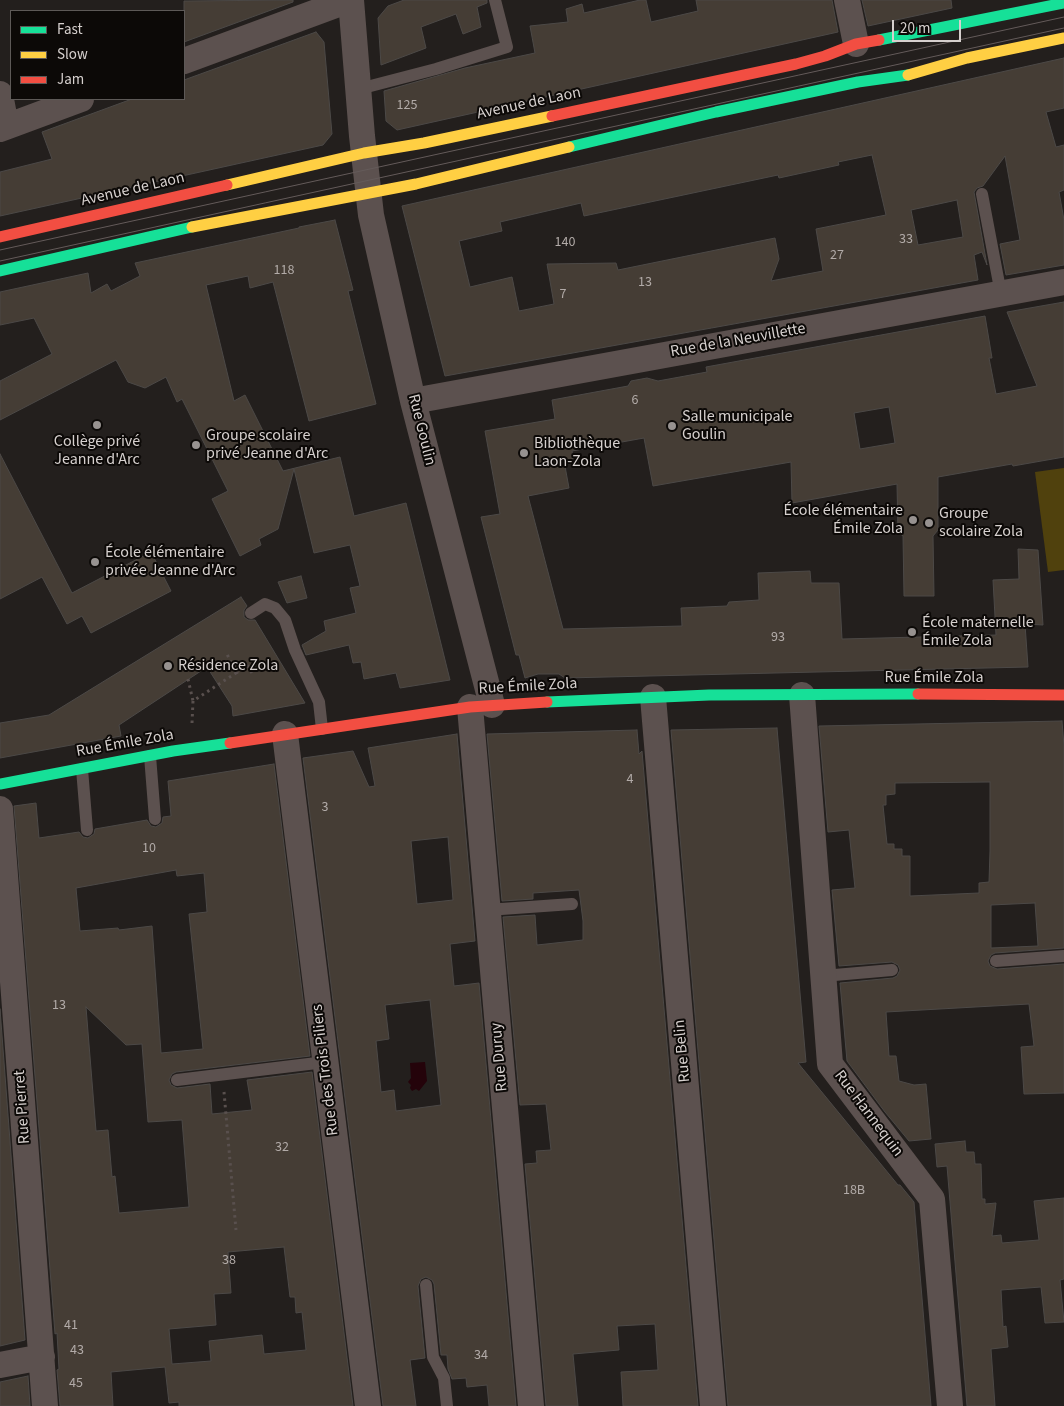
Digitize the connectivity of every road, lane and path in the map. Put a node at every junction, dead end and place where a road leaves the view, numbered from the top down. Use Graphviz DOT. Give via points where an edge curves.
graph roads {
  1 [pos="350,0"];
  2 [pos="495,0"];
  3 [pos="848,0"];
  4 [pos="1064,3"];
  5 [pos="1064,38"];
  6 [pos="856,44"];
  7 [pos="185,61"];
  8 [pos="359,89"];
  9 [pos="0,94"];
  10 [pos="78,100"];
  11 [pos="3,128"];
  12 [pos="364,153"];
  13 [pos="369,194"];
  14 [pos="982,194"];
  15 [pos="0,238"];
  16 [pos="0,271"];
  17 [pos="1064,282"];
  18 [pos="1001,294"];
  19 [pos="413,401"];
  20 [pos="251,613"];
  21 [pos="227,654"];
  22 [pos="236,673"];
  23 [pos="253,675"];
  24 [pos="188,679"];
  25 [pos="802,694"];
  26 [pos="1064,695"];
  27 [pos="653,697"];
  28 [pos="193,701"];
  29 [pos="481,706"];
  30 [pos="192,726"];
  31 [pos="322,729"];
  32 [pos="286,734"];
  33 [pos="150,756"];
  34 [pos="82,769"];
  35 [pos="0,784"];
  36 [pos="0,808"];
  37 [pos="155,818"];
  38 [pos="87,830"];
  39 [pos="572,904"];
  40 [pos="487,910"];
  41 [pos="1064,956"];
  42 [pos="996,961"];
  43 [pos="892,970"];
  44 [pos="823,976"];
  45 [pos="325,1062"];
  46 [pos="222,1074"];
  47 [pos="177,1080"];
  48 [pos="236,1230"];
  49 [pos="426,1285"];
  50 [pos="42,1356"];
  51 [pos="0,1366"];
  52 [pos="45,1406"];
  53 [pos="368,1406"];
  54 [pos="446,1406"];
  55 [pos="530,1406"];
  56 [pos="713,1406"];
  57 [pos="950,1406"];
  1 -- 7 [label="street"];
  1 -- 8 [label="street, Rue Goulin"];
  2 -- 8 [label="lane" via="507,46"];
  3 -- 6 [label="street"];
  4 -- 6 [label="main road, Avenue de Laon"];
  5 -- 13 [label="main road" via="967,58 904,76 858,82 716,112"];
  6 -- 12 [label="main road, Avenue de Laon" via="796,64"];
  8 -- 12 [label="street, Rue Goulin"];
  9 -- 11 [label="street"];
  10 -- 11 [label="street"];
  12 -- 13 [label="street, Rue Goulin"];
  12 -- 15 [label="main road, Avenue de Laon"];
  13 -- 16 [label="main road" via="163,233"];
  13 -- 19 [label="street, Rue Goulin"];
  14 -- 18 [label="lane"];
  17 -- 18 [label="street, Rue de la Neuvillette"];
  18 -- 19 [label="street, Rue de la Neuvillette"];
  19 -- 29 [label="street, Rue Goulin"];
  20 -- 31 [label="lane" via="265,604 275,608 285,620 319,702"];
  21 -- 22 [label="path"];
  22 -- 23 [label="path" via="248,666"];
  22 -- 28 [label="path"];
  24 -- 28 [label="path"];
  25 -- 26 [label="main road, Rue Émile Zola"];
  25 -- 27 [label="main road, Rue Émile Zola"];
  25 -- 44 [label="street, Rue Hannequin" via="827,945"];
  27 -- 29 [label="main road, Rue Émile Zola"];
  27 -- 56 [label="street, Rue Belin"];
  28 -- 30 [label="path"];
  29 -- 31 [label="main road, Rue Émile Zola"];
  29 -- 40 [label="street, Rue Duruy"];
  31 -- 32 [label="main road, Rue Émile Zola"];
  32 -- 33 [label="main road, Rue Émile Zola"];
  32 -- 45 [label="street, Rue des Trois Piliers"];
  33 -- 34 [label="main road, Rue Émile Zola"];
  33 -- 37 [label="lane"];
  34 -- 35 [label="main road, Rue Émile Zola"];
  34 -- 38 [label="lane"];
  36 -- 50 [label="street, Rue Pierret"];
  39 -- 40 [label="lane"];
  40 -- 55 [label="street, Rue Duruy"];
  41 -- 42 [label="lane"];
  43 -- 44 [label="lane"];
  44 -- 57 [label="street, Rue Hannequin" via="830,1064 932,1199"];
  45 -- 46 [label="lane"];
  45 -- 53 [label="street, Rue des Trois Piliers"];
  46 -- 47 [label="lane"];
  46 -- 48 [label="path"];
  49 -- 54 [label="lane" via="433,1357 444,1378"];
  50 -- 51 [label="street"];
  50 -- 52 [label="street, Rue Pierret"];
}
